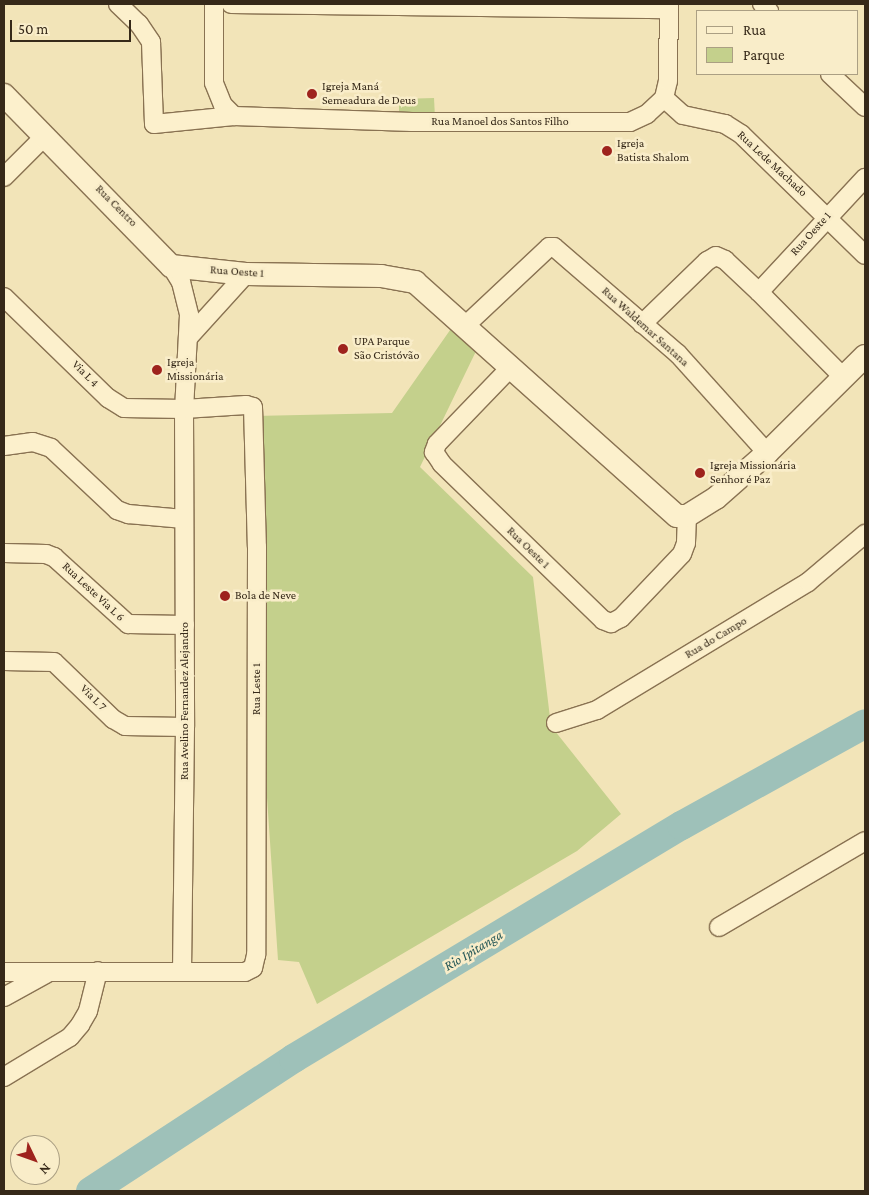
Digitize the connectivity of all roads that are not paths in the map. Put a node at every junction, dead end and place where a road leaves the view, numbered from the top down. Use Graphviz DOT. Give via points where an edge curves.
graph roads {
  1 [pos="118,4"];
  2 [pos="214,4"];
  3 [pos="231,4"];
  4 [pos="390,4"];
  5 [pos="669,6"];
  6 [pos="831,75"];
  7 [pos="4,95"];
  8 [pos="664,98"];
  9 [pos="865,107"];
  10 [pos="234,116"];
  11 [pos="45,136"];
  12 [pos="4,177"];
  13 [pos="865,178"];
  14 [pos="828,216"];
  15 [pos="865,255"];
  16 [pos="171,266"];
  17 [pos="246,274"];
  18 [pos="759,292"];
  19 [pos="4,297"];
  20 [pos="642,324"];
  21 [pos="466,325"];
  22 [pos="188,338"];
  23 [pos="865,356"];
  24 [pos="511,367"];
  25 [pos="844,378"];
  26 [pos="184,409"];
  27 [pos="4,446"];
  28 [pos="767,453"];
  29 [pos="687,516"];
  30 [pos="184,520"];
  31 [pos="865,534"];
  32 [pos="4,553"];
  33 [pos="184,625"];
  34 [pos="4,661"];
  35 [pos="556,723"];
  36 [pos="185,727"];
  37 [pos="865,841"];
  38 [pos="720,927"];
  39 [pos="98,971"];
  40 [pos="4,972"];
  41 [pos="48,972"];
  42 [pos="182,972"];
  43 [pos="4,997"];
  44 [pos="4,1077"];
  1 -- 10 [label="street, Rua Manoel dos Santos Filho" via="139,24 151,42 154,124"];
  2 -- 10 [label="street" via="214,83 223,105"];
  3 -- 4 [label="street"];
  4 -- 5 [label="street"];
  5 -- 8 [label="street" via="668,81"];
  6 -- 9 [label="street"];
  7 -- 11 [label="street, Rua Centro"];
  8 -- 10 [label="street, Rua Manoel dos Santos Filho" via="647,114 630,122 412,122"];
  8 -- 14 [label="street, Rua Lede Machado" via="683,115 724,124 741,134"];
  11 -- 12 [label="street"];
  11 -- 16 [label="street, Rua Centro"];
  13 -- 14 [label="street, Rua Oeste 1"];
  14 -- 15 [label="street, Rua Lede Machado"];
  14 -- 18 [label="street, Rua Oeste 1"];
  16 -- 17 [label="street, Rua Oeste 1"];
  16 -- 22 [label="street, Rua Centro" via="186,298"];
  17 -- 21 [label="street, Rua Oeste 1" via="404,278 422,287"];
  17 -- 22 [label="street"];
  18 -- 20 [label="street" via="725,260 716,256"];
  18 -- 25 [label="street"];
  19 -- 26 [label="street, Via L 4" via="116,404 124,408"];
  20 -- 21 [label="street, Rua Waldemar Santana" via="559,250 549,247"];
  20 -- 28 [label="street, Rua Waldemar Santana" via="678,354"];
  21 -- 24 [label="street, Rua Oeste 1"];
  22 -- 26 [label="street, Rua Avelino Fernandez Alejandro"];
  23 -- 25 [label="street"];
  24 -- 29 [label="street, Rua Oeste 1" via="669,512"];
  24 -- 29 [label="street, Rua Oeste 1" via="437,444 435,456 603,620 611,623 621,618 678,558 686,543"];
  25 -- 28 [label="street"];
  26 -- 30 [label="street, Rua Avelino Fernandez Alejandro"];
  26 -- 42 [label="street, Rua Leste 1" via="246,404 255,411 257,571 254,964 245,972"];
  27 -- 30 [label="street" via="33,442 51,448 117,510"];
  28 -- 29 [label="street" via="708,505"];
  30 -- 33 [label="street, Rua Avelino Fernandez Alejandro"];
  31 -- 35 [label="street, Rua do Campo" via="808,582 597,710"];
  32 -- 33 [label="street, Rua Leste Via L 6" via="54,557 128,624"];
  33 -- 36 [label="street, Rua Avelino Fernandez Alejandro"];
  34 -- 36 [label="street, Via L 7" via="54,662 113,719 125,726"];
  36 -- 42 [label="street, Rua Avelino Fernandez Alejandro"];
  37 -- 38 [label="street"];
  39 -- 41 [label="street"];
  39 -- 42 [label="street"];
  39 -- 44 [label="street" via="88,1011 70,1037"];
  40 -- 41 [label="street"];
  41 -- 43 [label="street"];
}
